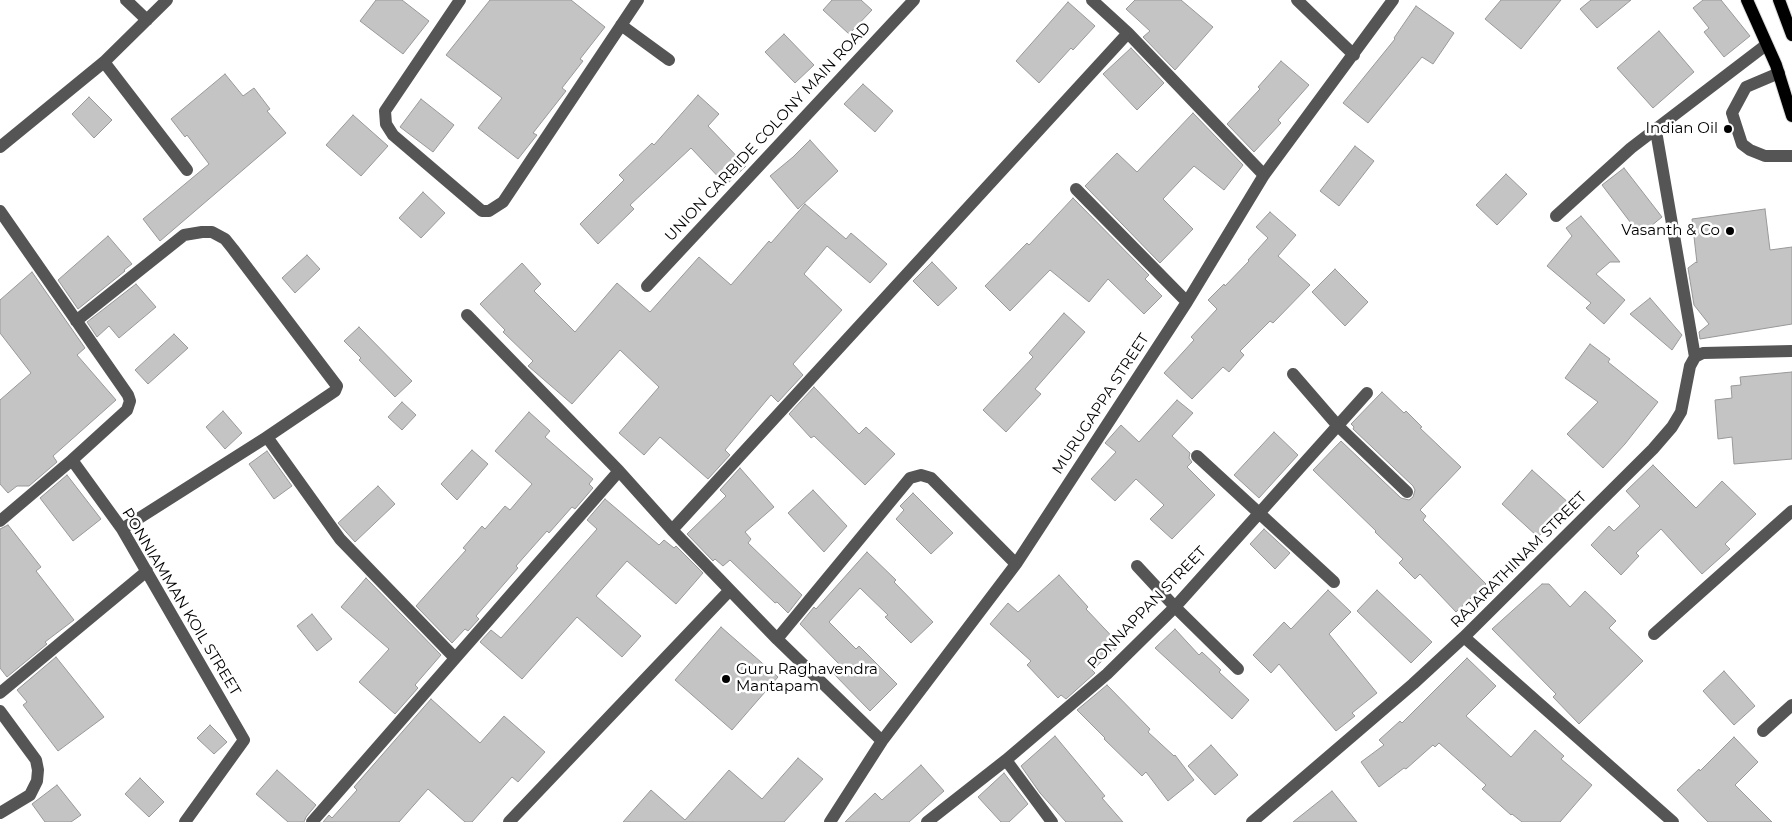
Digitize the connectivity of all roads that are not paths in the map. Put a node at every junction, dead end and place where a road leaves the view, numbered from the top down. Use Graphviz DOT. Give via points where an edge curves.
graph roads {
  1 [pos="126,0"];
  2 [pos="167,0"];
  3 [pos="460,0"];
  4 [pos="638,0"];
  5 [pos="914,0"];
  6 [pos="1092,0"];
  7 [pos="1297,0"];
  8 [pos="1393,0"];
  9 [pos="1747,0"];
  10 [pos="1779,0"];
  11 [pos="147,20"];
  12 [pos="621,25"];
  13 [pos="1128,34"];
  14 [pos="1792,35"];
  15 [pos="1766,45"];
  16 [pos="1354,55"];
  17 [pos="669,60"];
  18 [pos="104,62"];
  19 [pos="1778,73"];
  20 [pos="1792,116"];
  21 [pos="1656,131"];
  22 [pos="0,147"];
  23 [pos="1792,156"];
  24 [pos="187,170"];
  25 [pos="1264,176"];
  26 [pos="1076,189"];
  27 [pos="0,211"];
  28 [pos="1556,216"];
  29 [pos="647,286"];
  30 [pos="1187,302"];
  31 [pos="467,315"];
  32 [pos="76,321"];
  33 [pos="1792,351"];
  34 [pos="1695,357"];
  35 [pos="1293,374"];
  36 [pos="1367,393"];
  37 [pos="1338,426"];
  38 [pos="267,437"];
  39 [pos="1197,456"];
  40 [pos="72,460"];
  41 [pos="618,471"];
  42 [pos="1407,492"];
  43 [pos="1792,512"];
  44 [pos="1260,514"];
  45 [pos="0,521"];
  46 [pos="122,529"];
  47 [pos="672,530"];
  48 [pos="1016,564"];
  49 [pos="1138,566"];
  50 [pos="147,571"];
  51 [pos="1334,582"];
  52 [pos="730,590"];
  53 [pos="1175,607"];
  54 [pos="1654,634"];
  55 [pos="1464,638"];
  56 [pos="777,639"];
  57 [pos="455,658"];
  58 [pos="1238,670"];
  59 [pos="0,693"];
  60 [pos="1792,705"];
  61 [pos="0,711"];
  62 [pos="1763,731"];
  63 [pos="882,740"];
  64 [pos="1006,760"];
  65 [pos="0,813"];
  66 [pos="186,822"];
  67 [pos="312,822"];
  68 [pos="509,822"];
  69 [pos="830,822"];
  70 [pos="927,822"];
  71 [pos="1052,822"];
  72 [pos="1252,822"];
  73 [pos="1673,822"];
  1 -- 11 [label="street"];
  2 -- 11 [label="street"];
  3 -- 12 [label="street" via="385,111 386,124 394,135 482,210 489,211 503,202"];
  4 -- 12 [label="street"];
  5 -- 29 [label="street, UNION CARBIDE COLONY MAIN ROAD"];
  6 -- 13 [label="street"];
  7 -- 16 [label="street"];
  8 -- 16 [label="street, MURUGAPPA STREET"];
  9 -- 15 [label="main road"];
  10 -- 14 [label="main road"];
  11 -- 18 [label="street"];
  12 -- 17 [label="street"];
  13 -- 25 [label="street"];
  13 -- 47 [label="street"];
  15 -- 19 [label="main road"];
  15 -- 21 [label="street"];
  16 -- 25 [label="street, MURUGAPPA STREET"];
  18 -- 22 [label="street"];
  18 -- 24 [label="street"];
  19 -- 20 [label="main road"];
  19 -- 23 [label="street" via="1746,87 1732,113 1742,144 1750,150 1765,156"];
  21 -- 28 [label="street" via="1632,148"];
  21 -- 34 [label="street"];
  25 -- 30 [label="street, MURUGAPPA STREET"];
  26 -- 30 [label="street"];
  27 -- 32 [label="street"];
  30 -- 48 [label="street, MURUGAPPA STREET"];
  31 -- 41 [label="street"];
  32 -- 38 [label="street" via="184,235 212,232 225,239 337,386 335,391"];
  32 -- 40 [label="street" via="130,401 127,410"];
  33 -- 34 [label="street" via="1703,353"];
  34 -- 55 [label="street, RAJARATHINAM STREET" via="1690,366 1681,412 1672,427"];
  35 -- 37 [label="street"];
  36 -- 37 [label="street, PONNAPPAN STREET"];
  37 -- 42 [label="street"];
  37 -- 44 [label="street, PONNAPPAN STREET"];
  38 -- 46 [label="street"];
  38 -- 57 [label="street" via="340,539"];
  39 -- 44 [label="street"];
  40 -- 45 [label="street"];
  40 -- 46 [label="street, PONNIAMMAN KOIL STREET"];
  41 -- 47 [label="street"];
  41 -- 57 [label="street"];
  43 -- 54 [label="street"];
  44 -- 51 [label="street"];
  44 -- 53 [label="street, PONNAPPAN STREET"];
  46 -- 50 [label="street, PONNIAMMAN KOIL STREET"];
  47 -- 52 [label="street"];
  48 -- 56 [label="street" via="931,478 921,475 910,478"];
  48 -- 63 [label="street, MURUGAPPA STREET"];
  49 -- 53 [label="street"];
  50 -- 59 [label="street"];
  50 -- 66 [label="street, PONNIAMMAN KOIL STREET" via="244,740"];
  52 -- 56 [label="street"];
  52 -- 68 [label="street"];
  53 -- 58 [label="street"];
  53 -- 64 [label="street, PONNAPPAN STREET" via="1107,674"];
  55 -- 72 [label="street, RAJARATHINAM STREET"];
  55 -- 73 [label="street"];
  56 -- 63 [label="street"];
  57 -- 67 [label="street"];
  60 -- 62 [label="street"];
  61 -- 65 [label="street" via="36,760 38,770 30,795"];
  63 -- 69 [label="street, MURUGAPPA STREET"];
  64 -- 70 [label="street, PONNAPPAN STREET"];
  64 -- 71 [label="street"];
}
